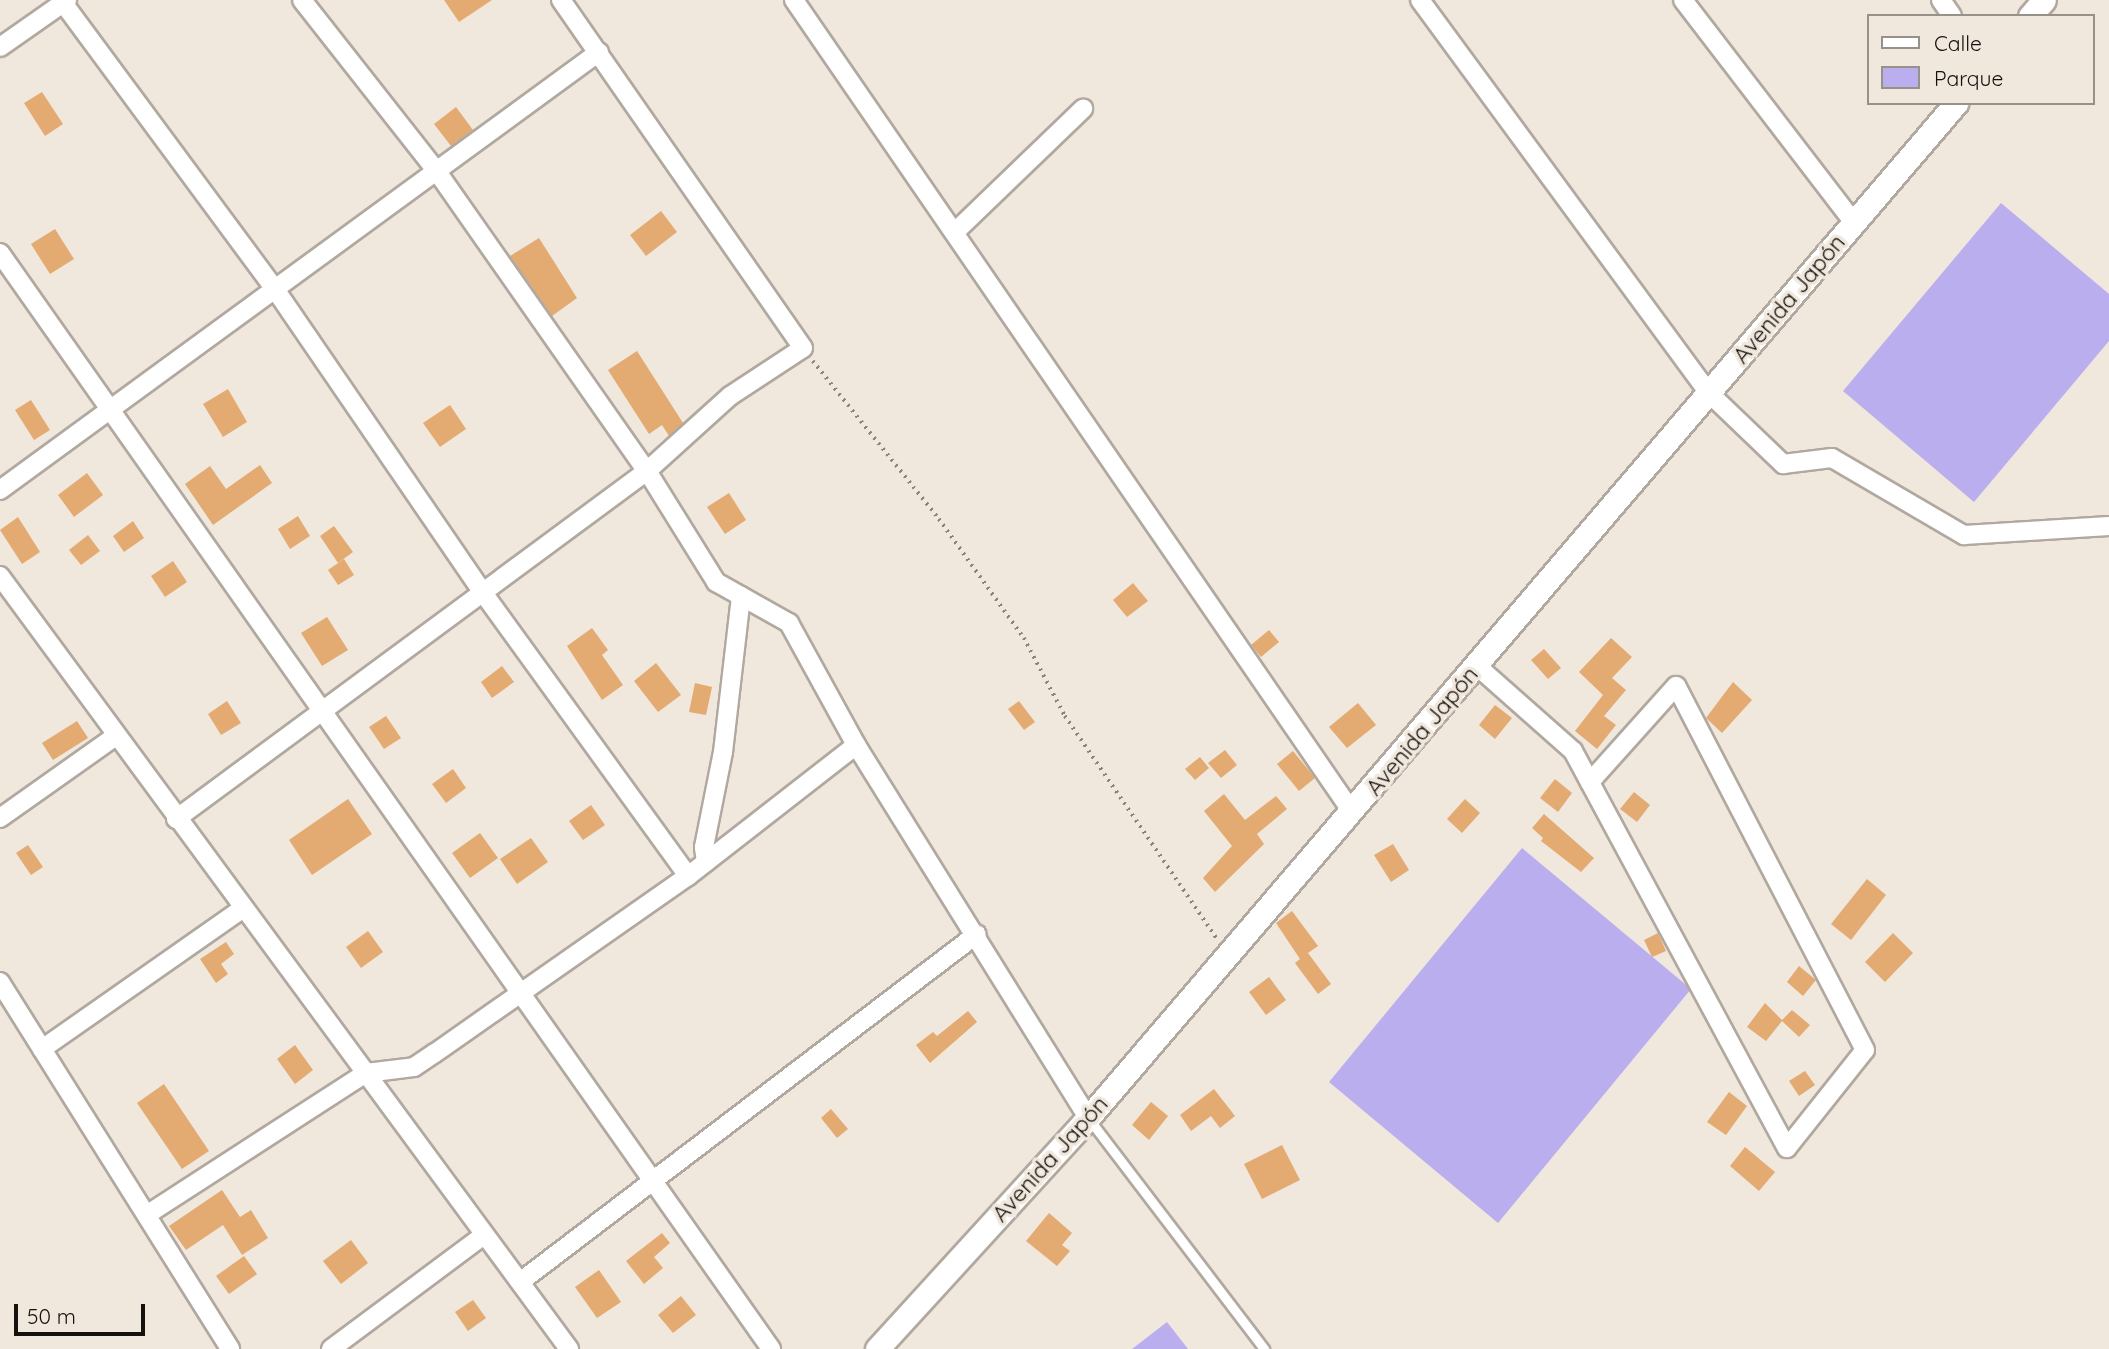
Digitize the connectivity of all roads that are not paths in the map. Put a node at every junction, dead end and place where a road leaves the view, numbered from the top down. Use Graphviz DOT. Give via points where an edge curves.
graph roads {
  1 [pos="302,0"];
  2 [pos="561,0"];
  3 [pos="794,0"];
  4 [pos="1420,0"];
  5 [pos="1684,0"];
  6 [pos="2044,0"];
  7 [pos="64,1"];
  8 [pos="2032,14"];
  9 [pos="0,47"];
  10 [pos="599,52"];
  11 [pos="1954,105"];
  12 [pos="1083,109"];
  13 [pos="438,173"];
  14 [pos="1854,223"];
  15 [pos="956,232"];
  16 [pos="0,253"];
  17 [pos="276,292"];
  18 [pos="1709,393"];
  19 [pos="114,411"];
  20 [pos="647,471"];
  21 [pos="0,490"];
  22 [pos="2109,526"];
  23 [pos="0,576"];
  24 [pos="484,594"];
  25 [pos="741,596"];
  26 [pos="1477,666"];
  27 [pos="324,709"];
  28 [pos="116,736"];
  29 [pos="856,745"];
  30 [pos="1590,782"];
  31 [pos="1352,813"];
  32 [pos="0,818"];
  33 [pos="176,818"];
  34 [pos="706,862"];
  35 [pos="688,876"];
  36 [pos="243,908"];
  37 [pos="978,934"];
  38 [pos="0,982"];
  39 [pos="523,992"];
  40 [pos="42,1049"];
  41 [pos="366,1073"];
  42 [pos="1088,1118"];
  43 [pos="651,1181"];
  44 [pos="148,1214"];
  45 [pos="484,1235"];
  46 [pos="520,1282"];
  47 [pos="230,1349"];
  48 [pos="331,1349"];
  49 [pos="569,1349"];
  50 [pos="771,1349"];
  51 [pos="877,1349"];
  52 [pos="1264,1349"];
  1 -- 13 [label="street"];
  2 -- 10 [label="street"];
  3 -- 15 [label="street"];
  4 -- 18 [label="street"];
  5 -- 14 [label="street"];
  6 -- 8 [label="street"];
  7 -- 9 [label="street"];
  7 -- 17 [label="street"];
  10 -- 13 [label="street"];
  10 -- 20 [label="street" via="803,348 730,396"];
  11 -- 14 [label="street, Avenida Japón"];
  12 -- 15 [label="street"];
  13 -- 17 [label="street"];
  13 -- 20 [label="street"];
  14 -- 18 [label="street, Avenida Japón"];
  15 -- 31 [label="street"];
  16 -- 19 [label="street"];
  17 -- 19 [label="street"];
  17 -- 24 [label="street"];
  18 -- 22 [label="street" via="1783,464 1832,458 1964,535"];
  18 -- 26 [label="street, Avenida Japón"];
  19 -- 21 [label="street"];
  19 -- 27 [label="street"];
  20 -- 24 [label="street"];
  20 -- 25 [label="street" via="716,582"];
  23 -- 28 [label="street"];
  24 -- 27 [label="street"];
  24 -- 35 [label="street"];
  25 -- 29 [label="street" via="789,623"];
  25 -- 34 [label="street" via="723,752 704,847"];
  26 -- 30 [label="street" via="1573,751"];
  26 -- 31 [label="street, Avenida Japón"];
  27 -- 33 [label="street"];
  27 -- 39 [label="street"];
  28 -- 32 [label="street"];
  28 -- 33 [label="street"];
  29 -- 34 [label="street"];
  29 -- 37 [label="street"];
  30 -- 30 [label="street" via="1676,686 1866,1050 1787,1148"];
  31 -- 42 [label="street, Avenida Japón"];
  33 -- 36 [label="street"];
  34 -- 35 [label="street"];
  35 -- 39 [label="street"];
  36 -- 40 [label="street"];
  36 -- 41 [label="street"];
  37 -- 42 [label="street"];
  37 -- 43 [label="street"];
  38 -- 40 [label="street"];
  39 -- 41 [label="street" via="414,1067"];
  39 -- 43 [label="street"];
  40 -- 44 [label="street"];
  41 -- 44 [label="street"];
  41 -- 45 [label="street"];
  42 -- 51 [label="street, Avenida Japón"];
  42 -- 52 [label="lane"];
  43 -- 46 [label="street"];
  43 -- 50 [label="street"];
  44 -- 47 [label="street"];
  45 -- 46 [label="street"];
  45 -- 48 [label="street"];
  46 -- 49 [label="street"];
}
